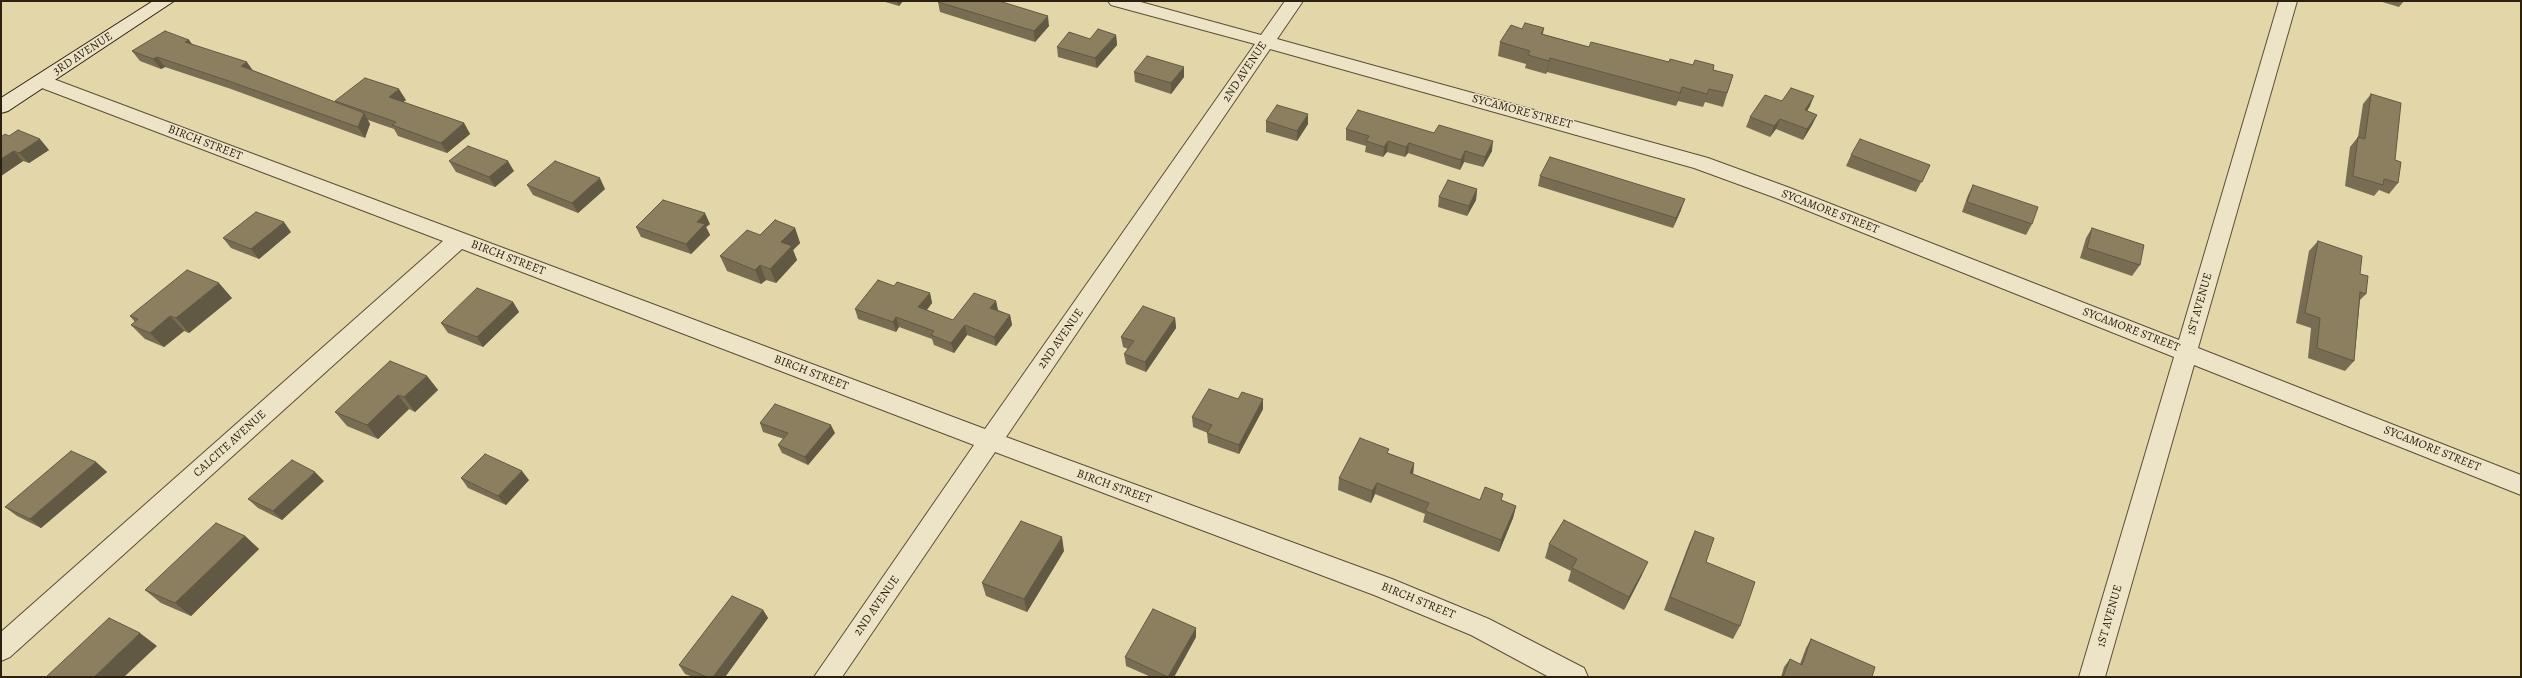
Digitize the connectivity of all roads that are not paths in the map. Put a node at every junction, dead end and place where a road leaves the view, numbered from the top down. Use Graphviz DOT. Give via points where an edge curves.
graph roads {
  1 [pos="165,1"];
  2 [pos="1117,1"];
  3 [pos="1294,1"];
  4 [pos="2288,1"];
  5 [pos="1266,42"];
  6 [pos="41,81"];
  7 [pos="1,107"];
  8 [pos="459,239"];
  9 [pos="2186,352"];
  10 [pos="991,441"];
  11 [pos="2521,484"];
  12 [pos="1,648"];
  13 [pos="827,677"];
  14 [pos="1575,677"];
  15 [pos="2092,677"];
  1 -- 6 [label="street, 3RD AVENUE"];
  2 -- 5 [label="street, SYCAMORE STREET"];
  3 -- 5 [label="street, 2ND AVENUE"];
  4 -- 9 [label="street, 1ST AVENUE"];
  5 -- 9 [label="street, SYCAMORE STREET" via="1628,141 1708,166"];
  5 -- 10 [label="street, 2ND AVENUE"];
  6 -- 7 [label="street, 3RD AVENUE"];
  6 -- 8 [label="street, BIRCH STREET"];
  8 -- 10 [label="street, BIRCH STREET"];
  8 -- 12 [label="street, CALCITE AVENUE"];
  9 -- 11 [label="street, SYCAMORE STREET"];
  9 -- 15 [label="street, 1ST AVENUE"];
  10 -- 13 [label="street, 2ND AVENUE"];
  10 -- 14 [label="street, BIRCH STREET" via="1437,608 1517,645"];
}
